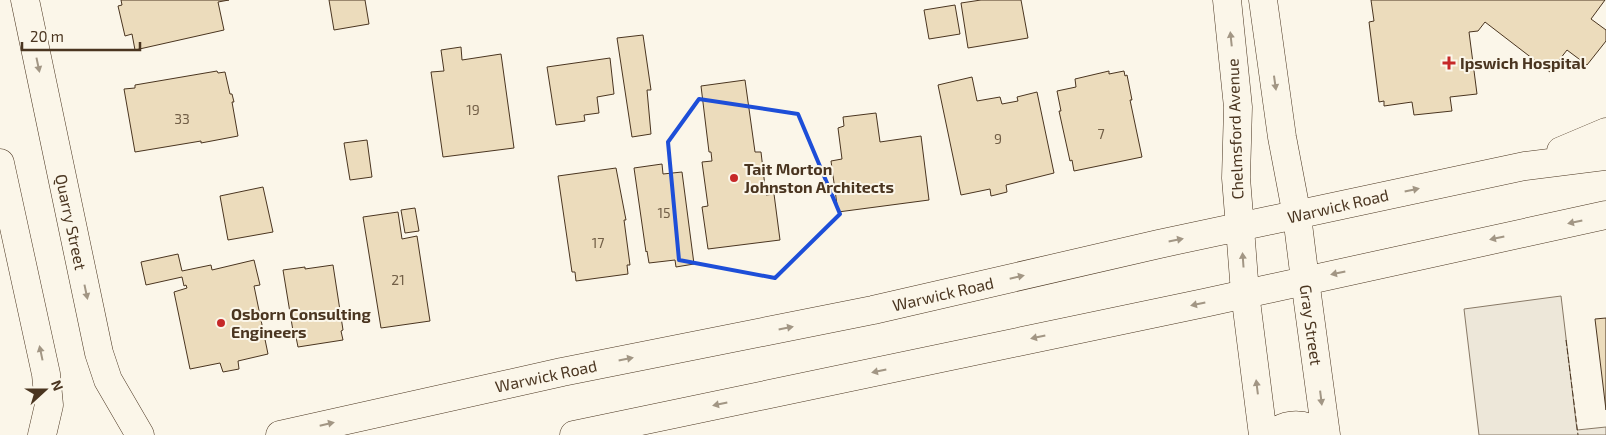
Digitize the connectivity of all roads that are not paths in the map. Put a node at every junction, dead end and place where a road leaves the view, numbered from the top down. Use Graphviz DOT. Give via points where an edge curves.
graph roads {
  1 [pos="25,0"];
  2 [pos="1227,0"];
  3 [pos="1263,0"];
  4 [pos="1606,132"];
  5 [pos="1606,156"];
  6 [pos="0,163"];
  7 [pos="1525,166"];
  8 [pos="1606,215"];
  9 [pos="1297,216"];
  10 [pos="1240,228"];
  11 [pos="1305,280"];
  12 [pos="1245,293"];
  13 [pos="42,435"];
  14 [pos="140,435"];
  15 [pos="280,435"];
  16 [pos="574,435"];
  17 [pos="1263,435"];
  18 [pos="1271,435"];
  19 [pos="1321,435"];
  20 [pos="1326,435"];
  1 -- 14 [label="main road, Quarry Street, one-way" via="99,352 108,380"];
  10 -- 2 [label="main road, Chelmsford Avenue, one-way" via="1236,178 1238,107"];
  3 -- 9 [label="main road, one-way" via="1282,137"];
  4 -- 7 [label="main road"];
  5 -- 7 [label="main road, Warwick Road"];
  13 -- 6 [label="main road, one-way" via="49,404 46,374"];
  9 -- 7 [label="main road, Warwick Road, one-way"];
  8 -- 11 [label="main road, one-way"];
  9 -- 10 [label="main road, Warwick Road"];
  9 -- 11 [label="main road, Gray Street"];
  12 -- 10 [label="main road, one-way"];
  15 -- 10 [label="main road, Warwick Road, one-way" via="562,372 872,310"];
  11 -- 12 [label="main road"];
  11 -- 20 [label="main road, Gray Street, one-way"];
  12 -- 16 [label="main road, one-way"];
  17 -- 12 [label="main road, one-way"];
  18 -- 19 [label="main road" via="1296,424"];
}
